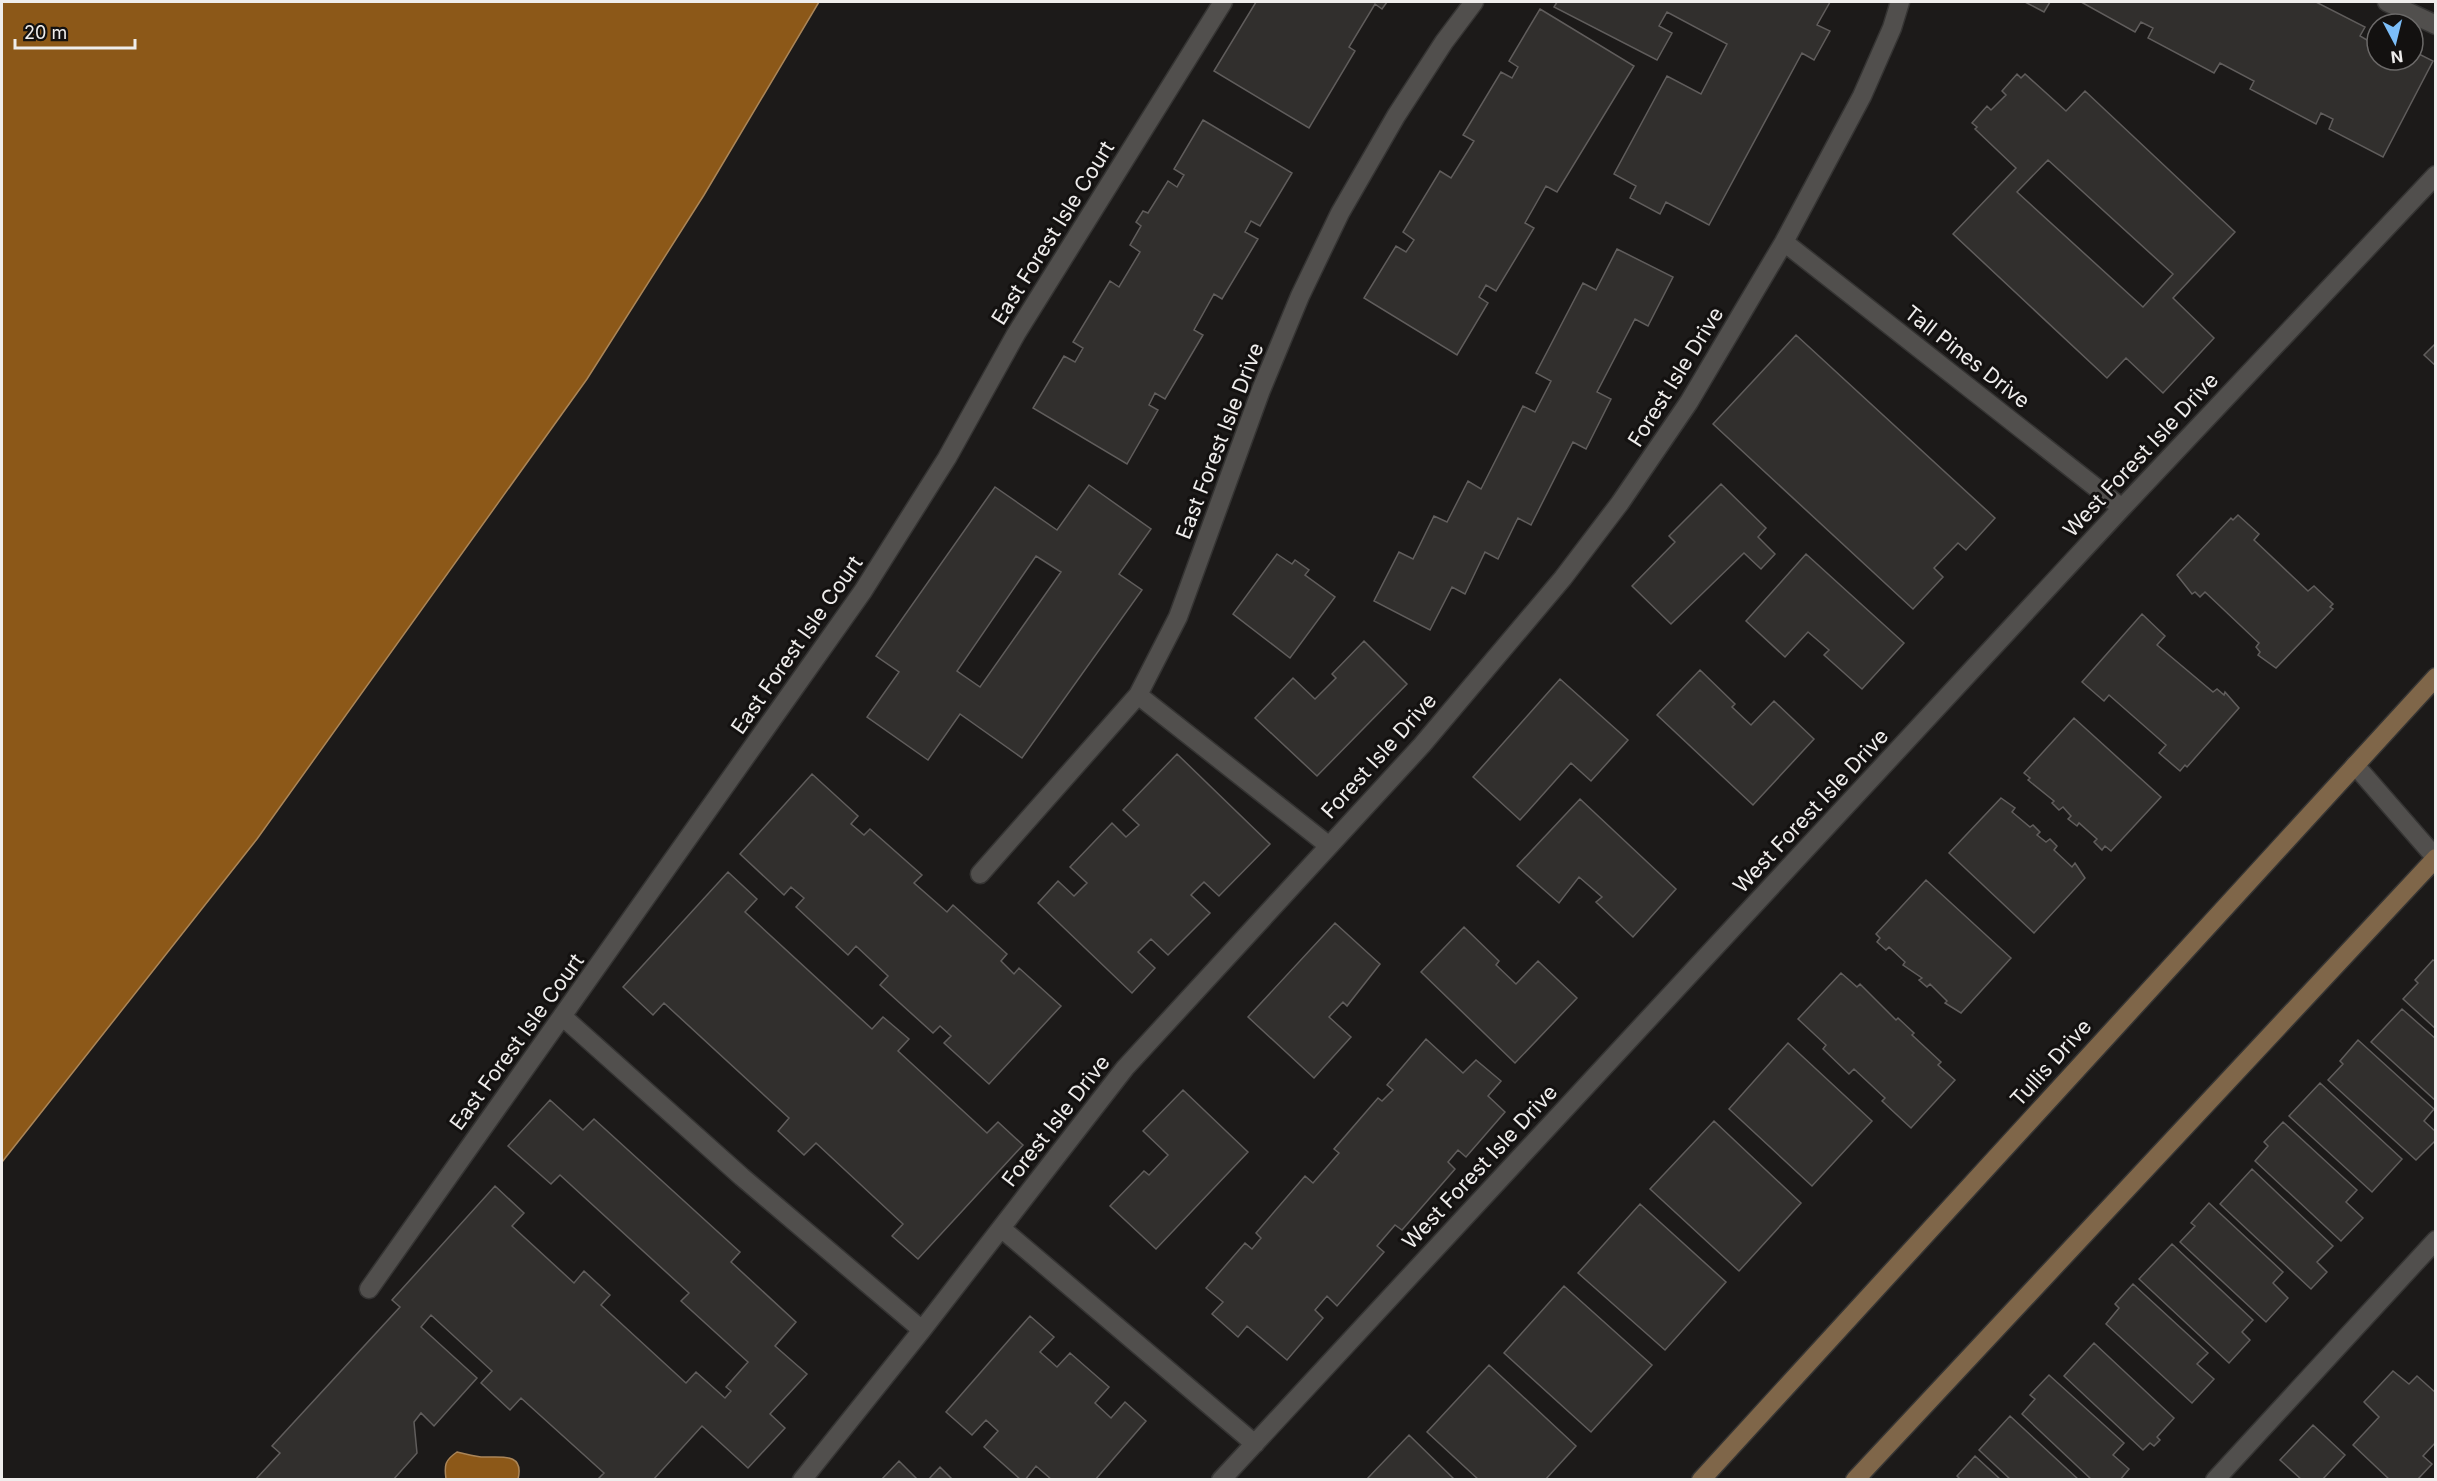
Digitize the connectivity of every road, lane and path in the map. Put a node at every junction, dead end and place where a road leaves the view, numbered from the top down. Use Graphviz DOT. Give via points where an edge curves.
graph roads {
  1 [pos="1223,2"];
  2 [pos="1474,2"];
  3 [pos="1900,2"];
  4 [pos="2387,2"];
  5 [pos="2436,25"];
  6 [pos="2436,175"];
  7 [pos="1784,242"];
  8 [pos="2121,508"];
  9 [pos="2436,677"];
  10 [pos="1138,695"];
  11 [pos="2355,765"];
  12 [pos="1328,845"];
  13 [pos="2435,858"];
  14 [pos="980,874"];
  15 [pos="562,1016"];
  16 [pos="1001,1228"];
  17 [pos="2436,1240"];
  18 [pos="369,1288"];
  19 [pos="922,1330"];
  20 [pos="1255,1444"];
  21 [pos="802,1479"];
  22 [pos="1221,1479"];
  23 [pos="1701,1479"];
  24 [pos="1855,1479"];
  25 [pos="2215,1479"];
  1 -- 15 [label="street, East Forest Isle Court" via="1016,334 947,458 863,591"];
  2 -- 10 [label="street, East Forest Isle Drive" via="1395,116 1340,213 1261,390 1178,617"];
  3 -- 7 [label="street, Forest Isle Drive" via="1862,96"];
  4 -- 5 [label="street"];
  6 -- 8 [label="street, West Forest Isle Drive"];
  7 -- 8 [label="street, Tall Pines Drive"];
  7 -- 12 [label="street, Forest Isle Drive" via="1689,402 1620,503 1497,658"];
  8 -- 20 [label="street, West Forest Isle Drive"];
  9 -- 11 [label="street, Tullis Drive"];
  10 -- 12 [label="street"];
  10 -- 14 [label="street, East Forest Isle Drive"];
  11 -- 13 [label="street"];
  11 -- 23 [label="street, Tullis Drive"];
  12 -- 16 [label="street, Forest Isle Drive" via="1125,1068"];
  13 -- 24 [label="street"];
  15 -- 18 [label="street, East Forest Isle Court"];
  15 -- 19 [label="street" via="742,1177"];
  16 -- 19 [label="street, Forest Isle Drive"];
  16 -- 20 [label="street"];
  17 -- 25 [label="street"];
  19 -- 21 [label="street, Forest Isle Drive"];
  20 -- 22 [label="street, West Forest Isle Drive"];
}
